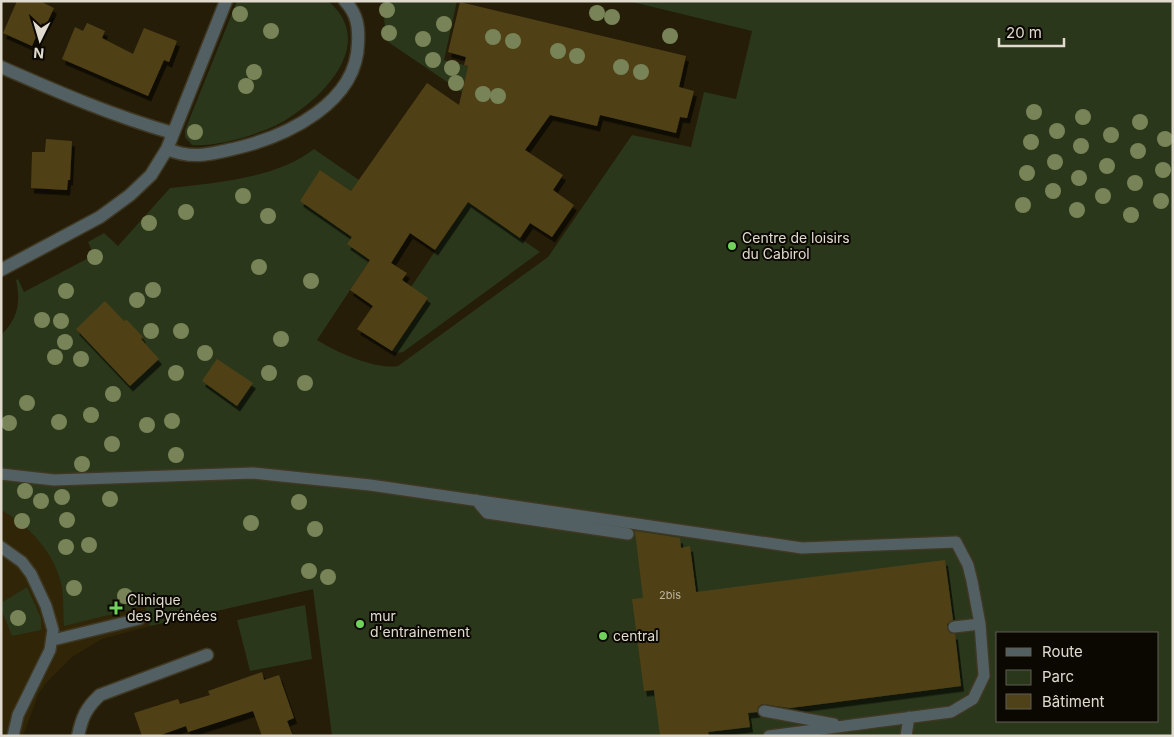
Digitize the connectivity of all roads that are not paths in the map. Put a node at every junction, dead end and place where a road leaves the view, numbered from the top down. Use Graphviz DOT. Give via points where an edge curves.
graph roads {
  1 [pos="226,1"];
  2 [pos="345,1"];
  3 [pos="1,67"];
  4 [pos="173,132"];
  5 [pos="167,148"];
  6 [pos="1,270"];
  7 [pos="1,474"];
  8 [pos="476,500"];
  9 [pos="628,534"];
  10 [pos="1,547"];
  11 [pos="139,619"];
  12 [pos="980,624"];
  13 [pos="954,627"];
  14 [pos="53,640"];
  15 [pos="207,656"];
  16 [pos="764,711"];
  17 [pos="909,717"];
  18 [pos="844,726"];
  19 [pos="13,736"];
  20 [pos="78,736"];
  21 [pos="769,736"];
  22 [pos="906,736"];
  1 -- 4 [label="street"];
  2 -- 5 [label="street" via="357,18 358,54 337,94 316,114 276,137 223,152 200,156 180,154"];
  3 -- 4 [label="street" via="92,107"];
  4 -- 5 [label="street"];
  5 -- 6 [label="street" via="151,175 118,205"];
  7 -- 8 [label="lane" via="54,480 252,473"];
  8 -- 9 [label="lane" via="487,513"];
  8 -- 12 [label="lane" via="802,548 956,542 968,565"];
  10 -- 14 [label="lane" via="22,562 40,590 51,620"];
  11 -- 14 [label="lane"];
  12 -- 13 [label="lane"];
  12 -- 17 [label="lane" via="984,676 972,699 951,712"];
  14 -- 19 [label="lane" via="18,715"];
  15 -- 20 [label="street" via="100,695 89,705"];
  16 -- 18 [label="lane"];
  17 -- 18 [label="lane"];
  17 -- 22 [label="lane"];
  18 -- 21 [label="lane"];
}
